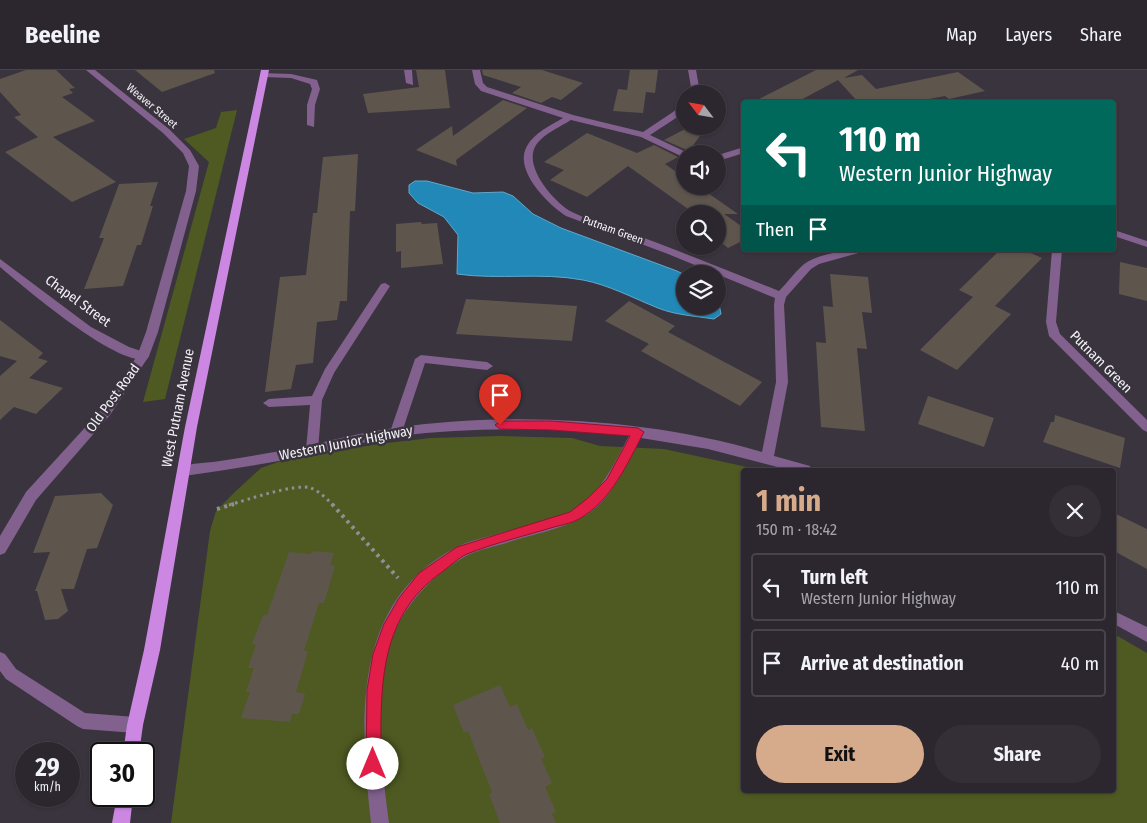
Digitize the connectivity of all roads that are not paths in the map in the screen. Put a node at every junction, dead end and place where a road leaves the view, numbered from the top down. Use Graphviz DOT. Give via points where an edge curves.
graph roads {
  1 [pos="90,70"];
  2 [pos="408,70"];
  3 [pos="476,70"];
  4 [pos="692,70"];
  5 [pos="264,72"];
  6 [pos="410,83"];
  7 [pos="695,85"];
  8 [pos="676,114"];
  9 [pos="570,117"];
  10 [pos="311,125"];
  11 [pos="644,135"];
  12 [pos="676,151"];
  13 [pos="741,151"];
  14 [pos="726,156"];
  15 [pos="194,166"];
  16 [pos="1116,234"];
  17 [pos="1147,244"];
  18 [pos="851,252"];
  19 [pos="1057,252"];
  20 [pos="0,262"];
  21 [pos="384,286"];
  22 [pos="781,296"];
  23 [pos="143,356"];
  24 [pos="487,366"];
  25 [pos="316,400"];
  26 [pos="269,403"];
  27 [pos="1147,427"];
  28 [pos="396,432"];
  29 [pos="638,432"];
  30 [pos="312,450"];
  31 [pos="767,458"];
  32 [pos="799,468"];
  33 [pos="184,471"];
  34 [pos="0,549"];
  35 [pos="1116,617"];
  36 [pos="1147,635"];
  37 [pos="0,659"];
  38 [pos="136,725"];
  39 [pos="133,742"];
  40 [pos="123,807"];
  41 [pos="121,823"];
  42 [pos="380,823"];
  1 -- 15 [label="street, Weaver Street" via="166,131 187,152"];
  2 -- 6 [label="street"];
  3 -- 9 [label="street" via="479,84 484,89"];
  4 -- 7 [label="street"];
  5 -- 10 [label="street" via="314,82"];
  5 -- 33 [label="main road, West Putnam Avenue"];
  8 -- 11 [label="street"];
  9 -- 11 [label="street"];
  9 -- 22 [label="street, Putnam Green" via="537,140 528,154 533,174 555,206"];
  11 -- 12 [label="street"];
  13 -- 14 [label="street"];
  15 -- 23 [label="street, Old Post Road" via="191,191"];
  16 -- 17 [label="street"];
  18 -- 22 [label="street" via="811,264"];
  19 -- 27 [label="street, Putnam Green" via="1051,322 1055,336"];
  20 -- 23 [label="street, Chapel Street" via="90,331 128,352"];
  21 -- 25 [label="street" via="329,372"];
  22 -- 31 [label="street" via="782,382"];
  23 -- 34 [label="street, Old Post Road" via="106,412 31,496"];
  24 -- 28 [label="street" via="421,359"];
  25 -- 26 [label="street"];
  25 -- 30 [label="street"];
  28 -- 29 [label="street, Western Junior Highway" via="485,425"];
  28 -- 30 [label="street, Western Junior Highway"];
  29 -- 31 [label="street, Western Junior Highway"];
  29 -- 42 [label="street" via="611,482 592,502 574,516 462,551 424,577 388,628 379,654 374,690 373,764"];
  30 -- 33 [label="street, Western Junior Highway"];
  31 -- 32 [label="street, Western Junior Highway"];
  33 -- 38 [label="main road, West Putnam Avenue"];
  35 -- 36 [label="street"];
  37 -- 38 [label="street" via="11,674 83,721"];
  38 -- 39 [label="main road, West Putnam Avenue"];
  40 -- 41 [label="main road"];
}
